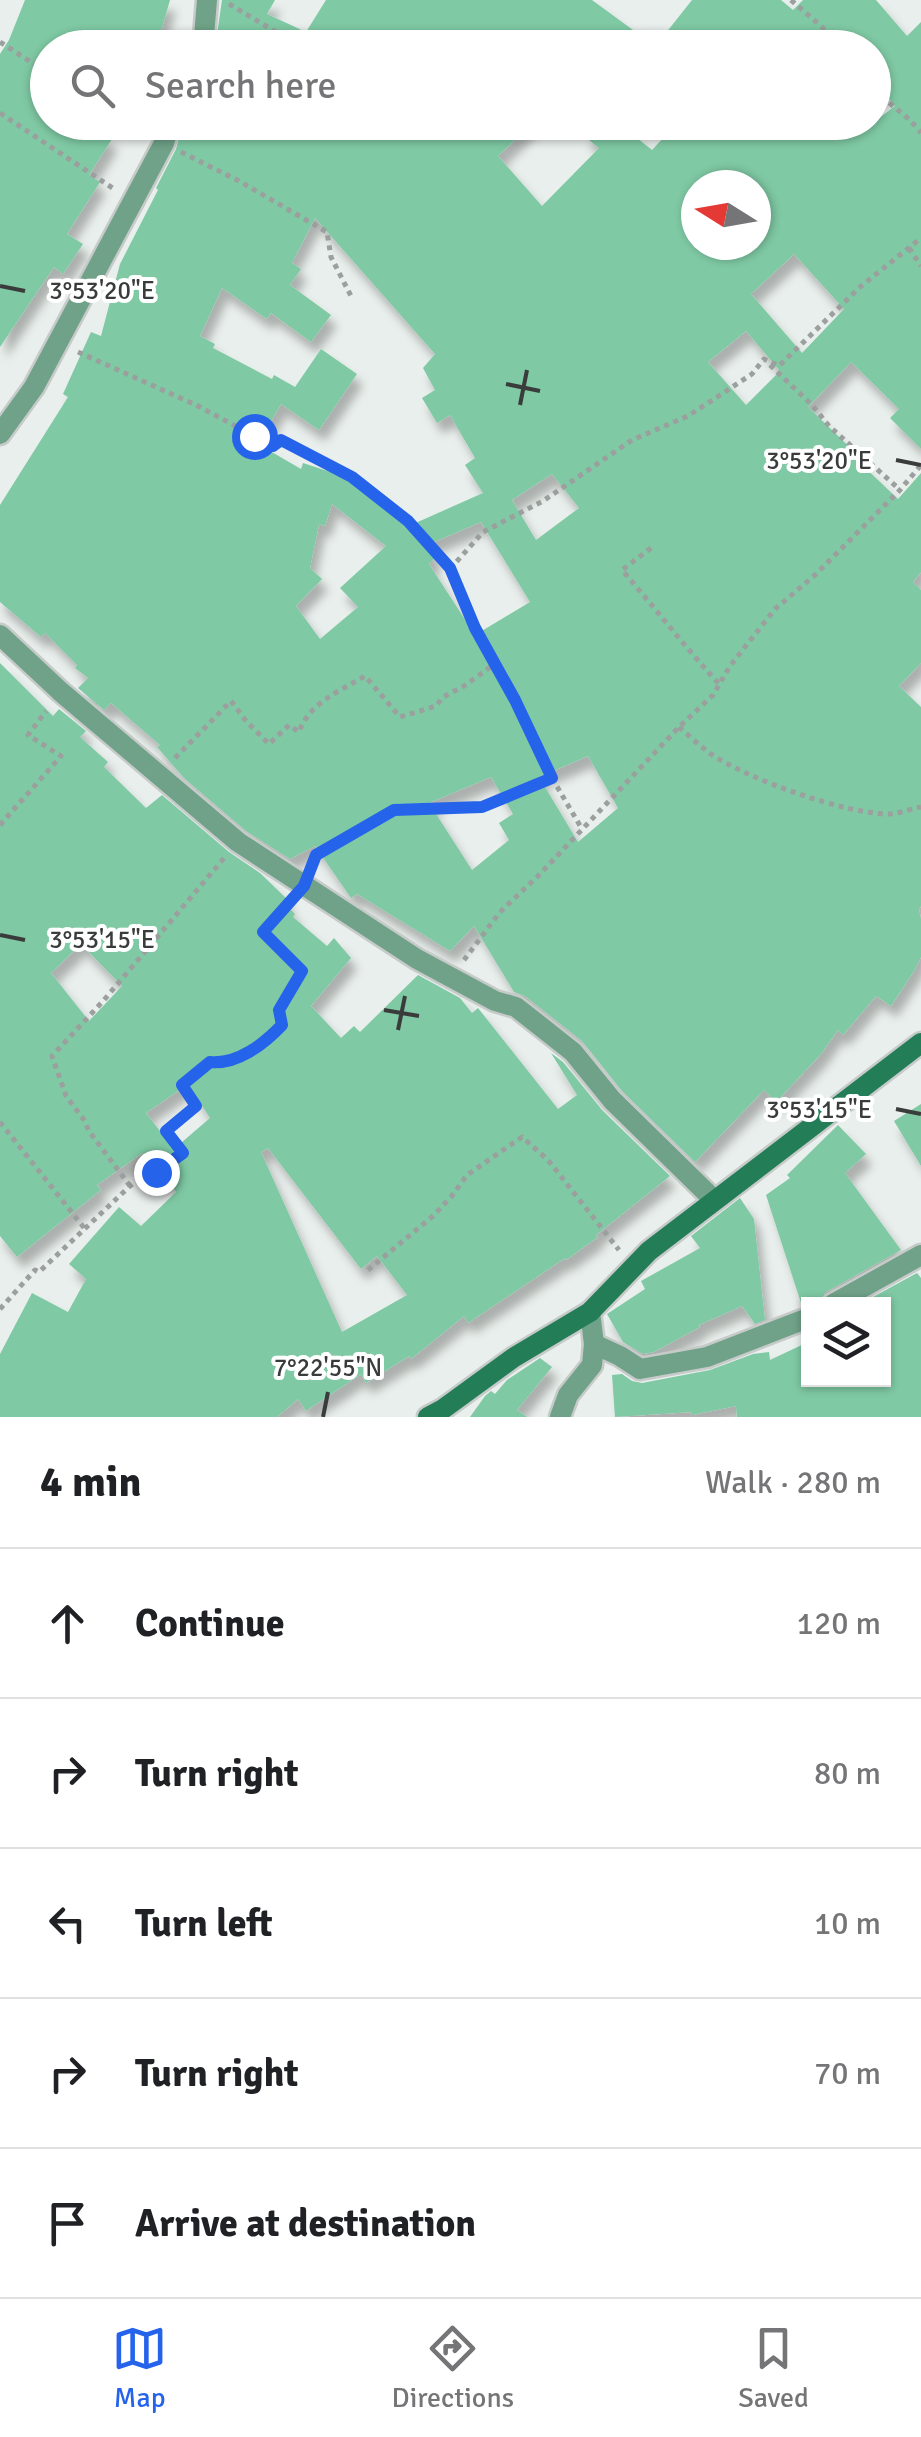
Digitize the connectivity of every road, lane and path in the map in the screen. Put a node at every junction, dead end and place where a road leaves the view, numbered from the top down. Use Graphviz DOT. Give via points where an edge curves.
graph roads {
  1 [pos="207,0"];
  2 [pos="222,0"];
  3 [pos="791,0"];
  4 [pos="204,30"];
  5 [pos="273,30"];
  6 [pos="824,30"];
  7 [pos="0,42"];
  8 [pos="30,62"];
  9 [pos="891,104"];
  10 [pos="0,113"];
  11 [pos="921,132"];
  12 [pos="30,133"];
  13 [pos="41,140"];
  14 [pos="165,140"];
  15 [pos="164,143"];
  16 [pos="134,202"];
  17 [pos="921,238"];
  18 [pos="909,248"];
  19 [pos="921,266"];
  20 [pos="352,298"];
  21 [pos="58,343"];
  22 [pos="764,359"];
  23 [pos="0,434"];
  24 [pos="921,465"];
  25 [pos="900,490"];
  26 [pos="652,548"];
  27 [pos="450,568"];
  28 [pos="0,635"];
  29 [pos="496,663"];
  30 [pos="720,686"];
  31 [pos="61,692"];
  32 [pos="678,726"];
  33 [pos="164,778"];
  34 [pos="552,778"];
  35 [pos="921,807"];
  36 [pos="0,824"];
  37 [pos="582,829"];
  38 [pos="238,842"];
  39 [pos="304,886"];
  40 [pos="456,982"];
  41 [pos="921,1042"];
  42 [pos="0,1122"];
  43 [pos="130,1186"];
  44 [pos="714,1200"];
  45 [pos="84,1229"];
  46 [pos="921,1255"];
  47 [pos="633,1268"];
  48 [pos="368,1270"];
  49 [pos="846,1297"];
  50 [pos="0,1309"];
  51 [pos="590,1312"];
  52 [pos="801,1321"];
  53 [pos="594,1344"];
  54 [pos="428,1417"];
  55 [pos="560,1417"];
  1 -- 4 [label="street"];
  2 -- 5 [label="path"];
  3 -- 6 [label="path"];
  7 -- 8 [label="path"];
  9 -- 11 [label="path"];
  10 -- 12 [label="path"];
  13 -- 16 [label="path"];
  14 -- 15 [label="street"];
  15 -- 16 [label="street"];
  15 -- 20 [label="path" via="327,232"];
  16 -- 21 [label="street"];
  17 -- 18 [label="path"];
  18 -- 19 [label="path"];
  18 -- 22 [label="path" via="779,366"];
  21 -- 23 [label="street"];
  21 -- 27 [label="path" via="352,477 408,521"];
  22 -- 25 [label="path"];
  22 -- 27 [label="path" via="688,416 632,440 483,532"];
  24 -- 25 [label="path"];
  25 -- 30 [label="path" via="775,609"];
  26 -- 30 [label="path" via="622,570"];
  27 -- 29 [label="path"];
  28 -- 31 [label="street"];
  29 -- 33 [label="path" via="436,706 400,717 366,676 320,703 299,732 289,725 269,744 231,701 178,754"];
  29 -- 34 [label="path"];
  30 -- 32 [label="path"];
  31 -- 33 [label="street"];
  31 -- 36 [label="path" via="28,735 61,756"];
  32 -- 35 [label="path" via="710,753 792,792 890,814"];
  32 -- 37 [label="path"];
  33 -- 38 [label="street"];
  34 -- 37 [label="path"];
  34 -- 39 [label="path" via="482,807 394,810 316,855"];
  37 -- 40 [label="path" via="500,912 466,955"];
  38 -- 39 [label="street"];
  38 -- 43 [label="path" via="52,1056 66,1096"];
  39 -- 40 [label="street"];
  39 -- 43 [label="path" via="263,932 302,971 279,1010 282,1025 266,1042 224,1063 210,1062 182,1085 196,1106 166,1131 183,1153"];
  40 -- 44 [label="street" via="516,1007 573,1052"];
  41 -- 44 [label="main road"];
  42 -- 45 [label="path"];
  43 -- 45 [label="path"];
  44 -- 47 [label="main road"];
  45 -- 50 [label="path"];
  46 -- 49 [label="street"];
  47 -- 48 [label="path" via="522,1137 467,1175 432,1216"];
  47 -- 51 [label="main road"];
  51 -- 53 [label="street"];
  51 -- 54 [label="main road"];
  52 -- 53 [label="street" via="707,1356 640,1369"];
  53 -- 55 [label="street" via="592,1365"];
}
